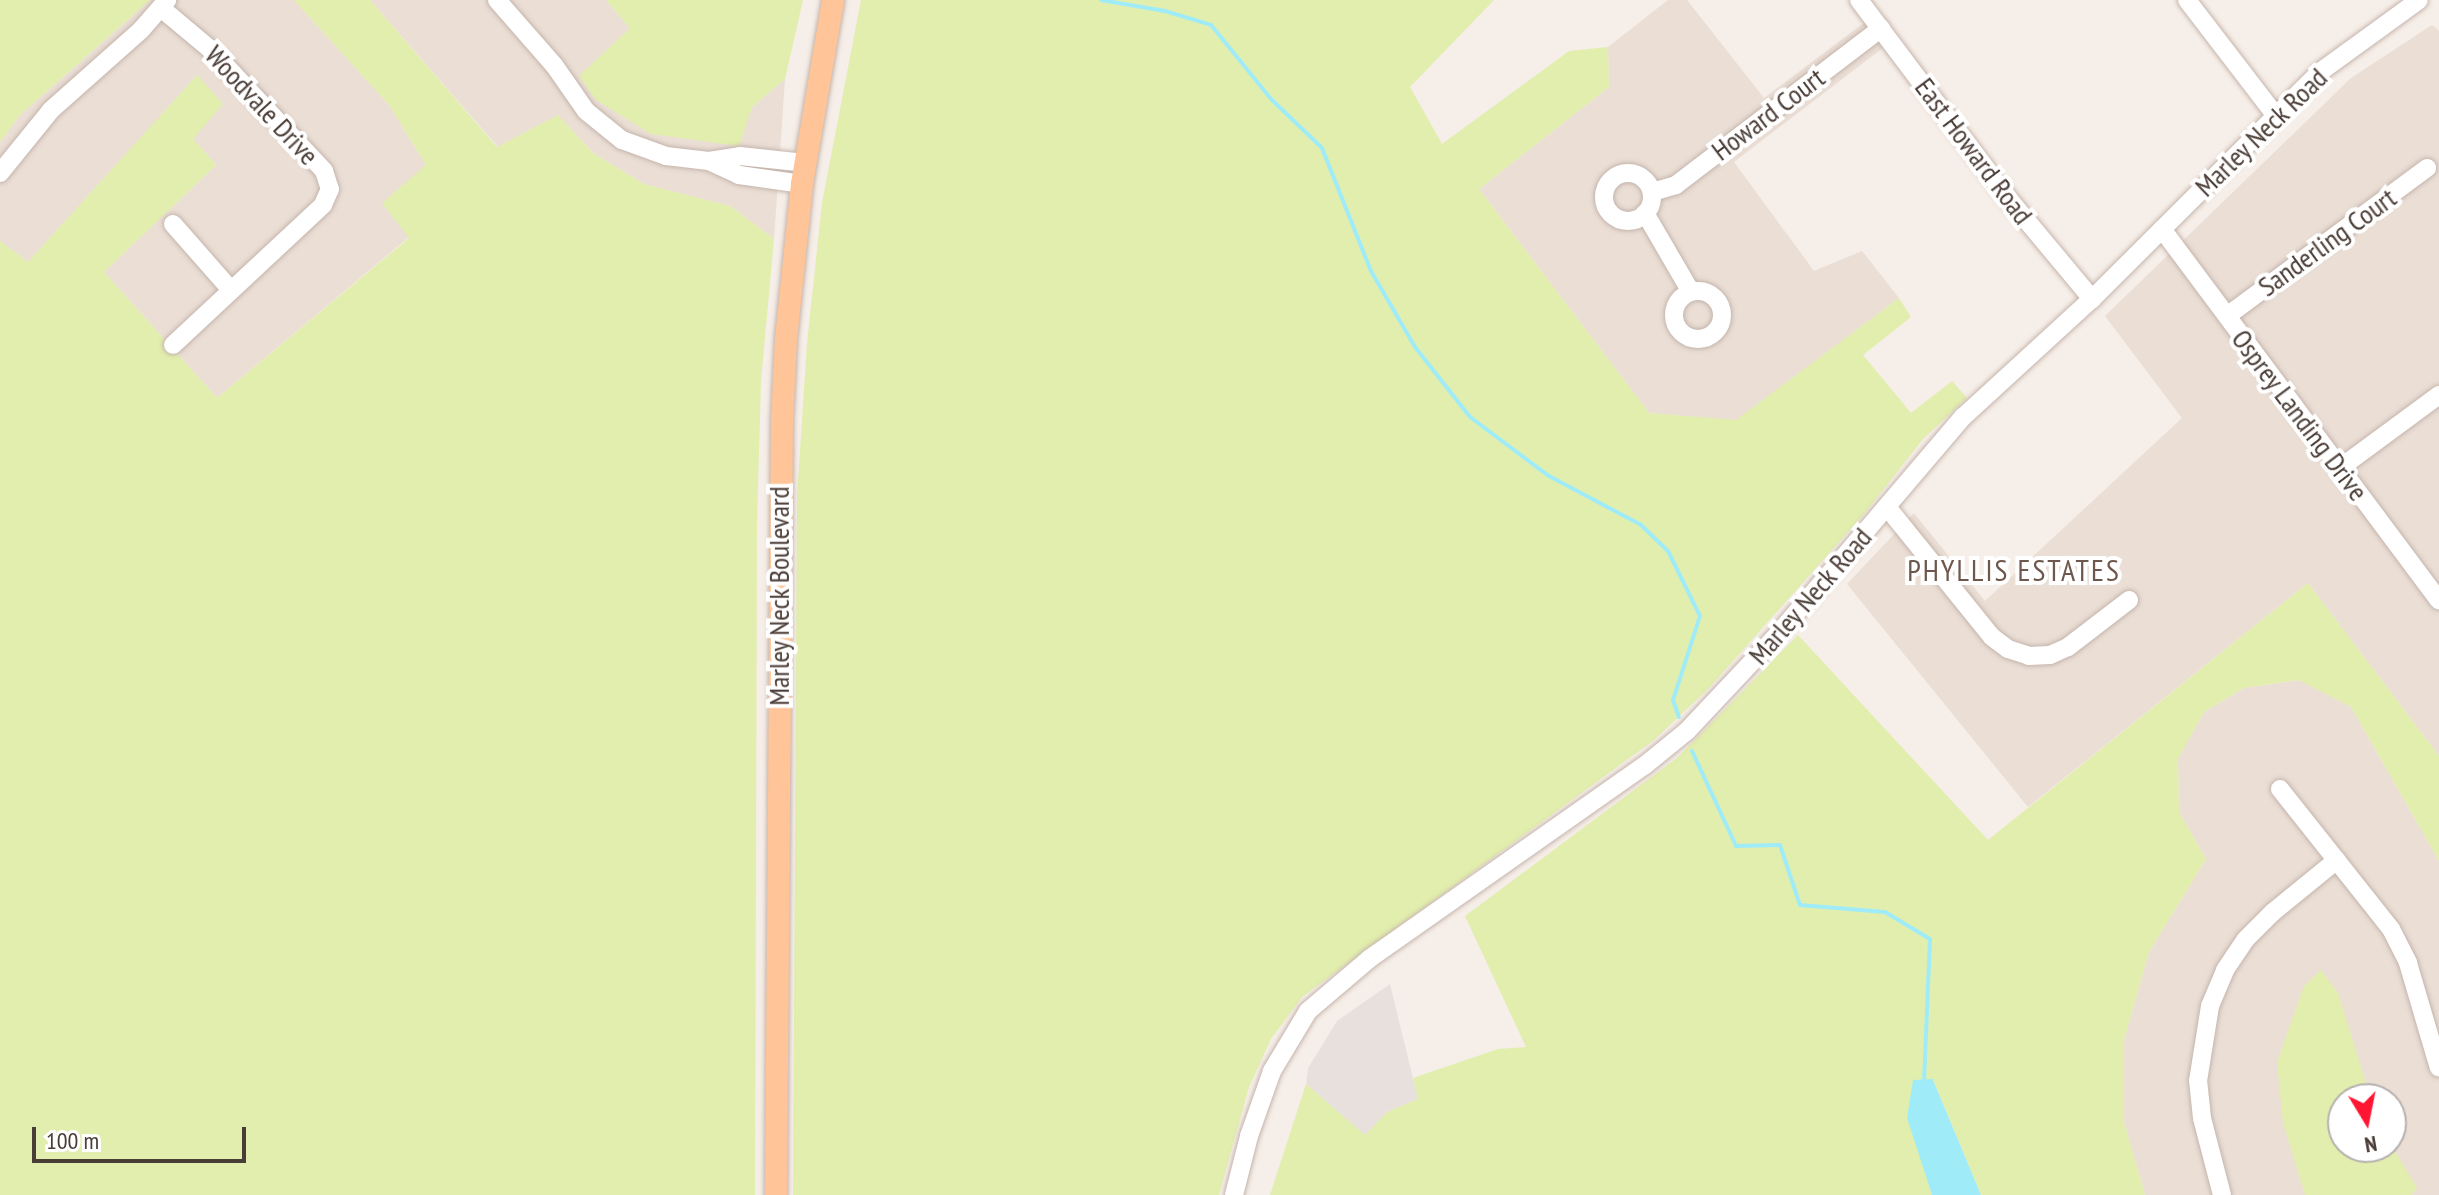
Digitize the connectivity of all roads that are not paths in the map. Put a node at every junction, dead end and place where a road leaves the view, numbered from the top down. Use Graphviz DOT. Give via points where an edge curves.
graph roads {
  1 [pos="497,0"];
  2 [pos="833,0"];
  3 [pos="1859,0"];
  4 [pos="2187,0"];
  5 [pos="2419,0"];
  6 [pos="164,4"];
  7 [pos="1881,28"];
  8 [pos="2276,116"];
  9 [pos="2427,168"];
  10 [pos="0,173"];
  11 [pos="803,173"];
  12 [pos="1652,192"];
  13 [pos="1645,213"];
  14 [pos="173,224"];
  15 [pos="2162,229"];
  16 [pos="231,290"];
  17 [pos="1691,292"];
  18 [pos="2092,299"];
  19 [pos="2227,316"];
  20 [pos="173,345"];
  21 [pos="2439,395"];
  22 [pos="2340,468"];
  23 [pos="1887,507"];
  24 [pos="2129,600"];
  25 [pos="2439,600"];
  26 [pos="2280,789"];
  27 [pos="2337,860"];
  28 [pos="2439,1068"];
  29 [pos="776,1195"];
  30 [pos="1234,1195"];
  31 [pos="2222,1195"];
  1 -- 11 [label="street" via="603,127 644,150 709,161 740,156"];
  2 -- 11 [label="main road, Marley Neck Boulevard"];
  3 -- 7 [label="street, East Howard Road"];
  4 -- 8 [label="street"];
  5 -- 8 [label="street, Marley Neck Road" via="2320,72"];
  6 -- 10 [label="street" via="43,118"];
  6 -- 16 [label="street, Woodvale Drive" via="329,179 329,197 323,205"];
  7 -- 12 [label="street, Howard Court" via="1676,185"];
  7 -- 18 [label="street, East Howard Road" via="2007,197"];
  8 -- 15 [label="street, Marley Neck Road"];
  9 -- 19 [label="street, Sanderling Court"];
  11 -- 29 [label="main road, Marley Neck Boulevard" via="782,419"];
  12 -- 13 [label="street"];
  12 -- 13 [label="street" via="1638,175 1616,176 1608,184 1606,206 1614,215 1635,220"];
  13 -- 17 [label="street"];
  14 -- 16 [label="street"];
  15 -- 18 [label="street, Marley Neck Road"];
  15 -- 19 [label="street, Osprey Landing Drive"];
  16 -- 20 [label="street, Woodvale Drive"];
  18 -- 23 [label="street, Marley Neck Road" via="1963,417"];
  19 -- 22 [label="street, Osprey Landing Drive"];
  21 -- 22 [label="street"];
  22 -- 25 [label="street, Osprey Landing Drive"];
  23 -- 24 [label="street" via="1992,637 2008,649 2050,655"];
  23 -- 30 [label="street, Marley Neck Road" via="1687,731 1369,959 1308,1011 1272,1071"];
  26 -- 27 [label="street"];
  27 -- 28 [label="street" via="2391,929 2408,963"];
  27 -- 31 [label="street" via="2246,939 2210,1006 2198,1081"];
}
